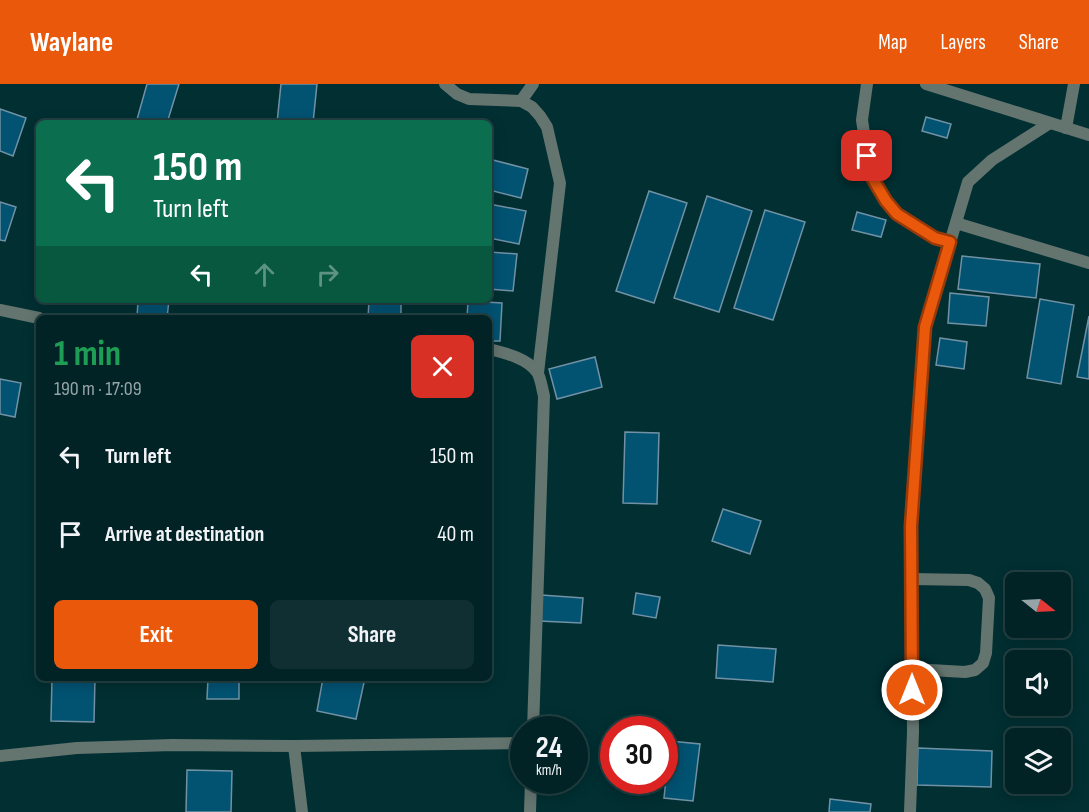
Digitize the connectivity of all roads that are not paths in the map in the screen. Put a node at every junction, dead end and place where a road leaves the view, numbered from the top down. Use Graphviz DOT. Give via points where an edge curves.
graph roads {
  1 [pos="445,84"];
  2 [pos="533,84"];
  3 [pos="867,84"];
  4 [pos="926,84"];
  5 [pos="1074,84"];
  6 [pos="521,101"];
  7 [pos="1050,123"];
  8 [pos="1066,128"];
  9 [pos="1089,135"];
  10 [pos="956,223"];
  11 [pos="950,242"];
  12 [pos="1089,263"];
  13 [pos="0,310"];
  14 [pos="36,317"];
  15 [pos="492,350"];
  16 [pos="538,373"];
  17 [pos="912,579"];
  18 [pos="912,669"];
  19 [pos="533,716"];
  20 [pos="510,743"];
  21 [pos="294,746"];
  22 [pos="0,756"];
  23 [pos="531,794"];
  24 [pos="302,812"];
  25 [pos="530,812"];
  26 [pos="910,812"];
  1 -- 6 [label="street" via="469,99"];
  2 -- 6 [label="street"];
  3 -- 11 [label="street" via="862,120 870,174 897,214 935,238"];
  4 -- 7 [label="street"];
  5 -- 8 [label="street"];
  6 -- 16 [label="street" via="532,107 547,127 560,183"];
  7 -- 8 [label="street"];
  7 -- 10 [label="street" via="992,160 968,182"];
  8 -- 9 [label="street"];
  10 -- 11 [label="street"];
  10 -- 12 [label="street"];
  11 -- 17 [label="street" via="925,327 911,526"];
  13 -- 14 [label="street"];
  15 -- 16 [label="street" via="526,363"];
  16 -- 19 [label="street" via="544,396"];
  17 -- 18 [label="street"];
  17 -- 18 [label="street" via="969,580 978,583 989,598 983,663 964,672"];
  18 -- 26 [label="street"];
  20 -- 21 [label="street"];
  21 -- 22 [label="street" via="77,748"];
  21 -- 24 [label="street"];
  23 -- 25 [label="street"];
}
